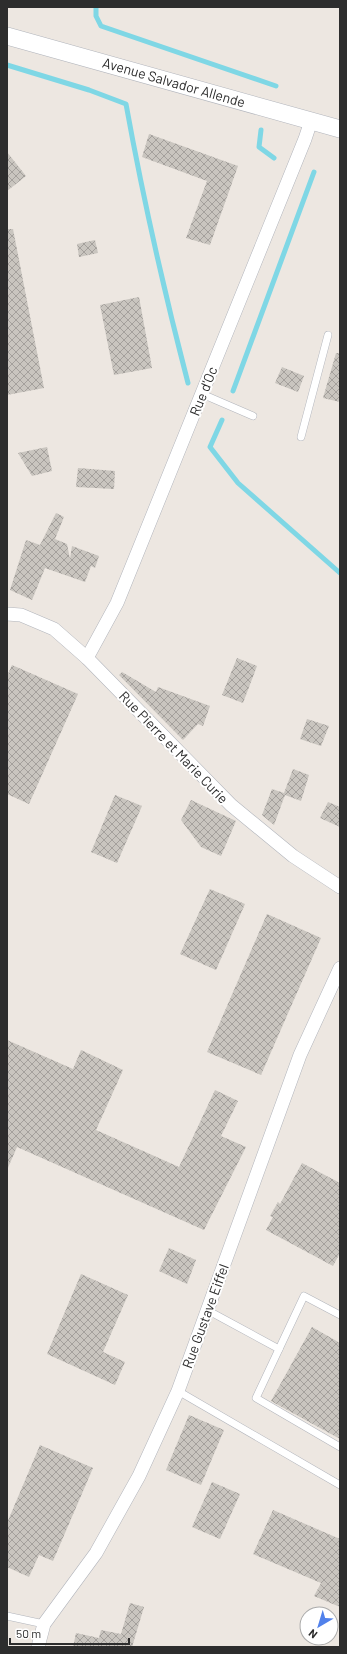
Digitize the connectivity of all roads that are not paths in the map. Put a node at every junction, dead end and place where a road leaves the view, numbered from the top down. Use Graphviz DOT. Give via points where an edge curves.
graph roads {
  1 [pos="7,36"];
  2 [pos="311,121"];
  3 [pos="340,129"];
  4 [pos="328,335"];
  5 [pos="202,394"];
  6 [pos="253,416"];
  7 [pos="301,438"];
  8 [pos="7,614"];
  9 [pos="87,658"];
  10 [pos="340,887"];
  11 [pos="340,968"];
  12 [pos="207,1310"];
  13 [pos="340,1315"];
  14 [pos="278,1349"];
  15 [pos="178,1391"];
  16 [pos="340,1447"];
  17 [pos="340,1485"];
  18 [pos="7,1616"];
  19 [pos="44,1624"];
  20 [pos="38,1647"];
  1 -- 2 [label="street, Avenue Salvador Allende"];
  2 -- 3 [label="street, Avenue Salvador Allende"];
  2 -- 5 [label="street, Rue d'Oc"];
  4 -- 7 [label="lane"];
  5 -- 6 [label="lane"];
  5 -- 9 [label="street, Rue d'Oc" via="117,603"];
  8 -- 9 [label="street, Rue Pierre et Marie Curie" via="20,615 54,629"];
  9 -- 10 [label="street, Rue Pierre et Marie Curie" via="231,805 292,856"];
  11 -- 12 [label="street, Rue Gustave Eiffel" via="300,1054"];
  12 -- 14 [label="lane"];
  12 -- 15 [label="street, Rue Gustave Eiffel"];
  13 -- 14 [label="lane" via="304,1296"];
  14 -- 16 [label="lane" via="256,1398"];
  15 -- 17 [label="lane"];
  15 -- 19 [label="street, Rue Gustave Eiffel" via="139,1476 96,1553"];
  18 -- 19 [label="lane"];
  19 -- 20 [label="street, Rue Gustave Eiffel"];
}
